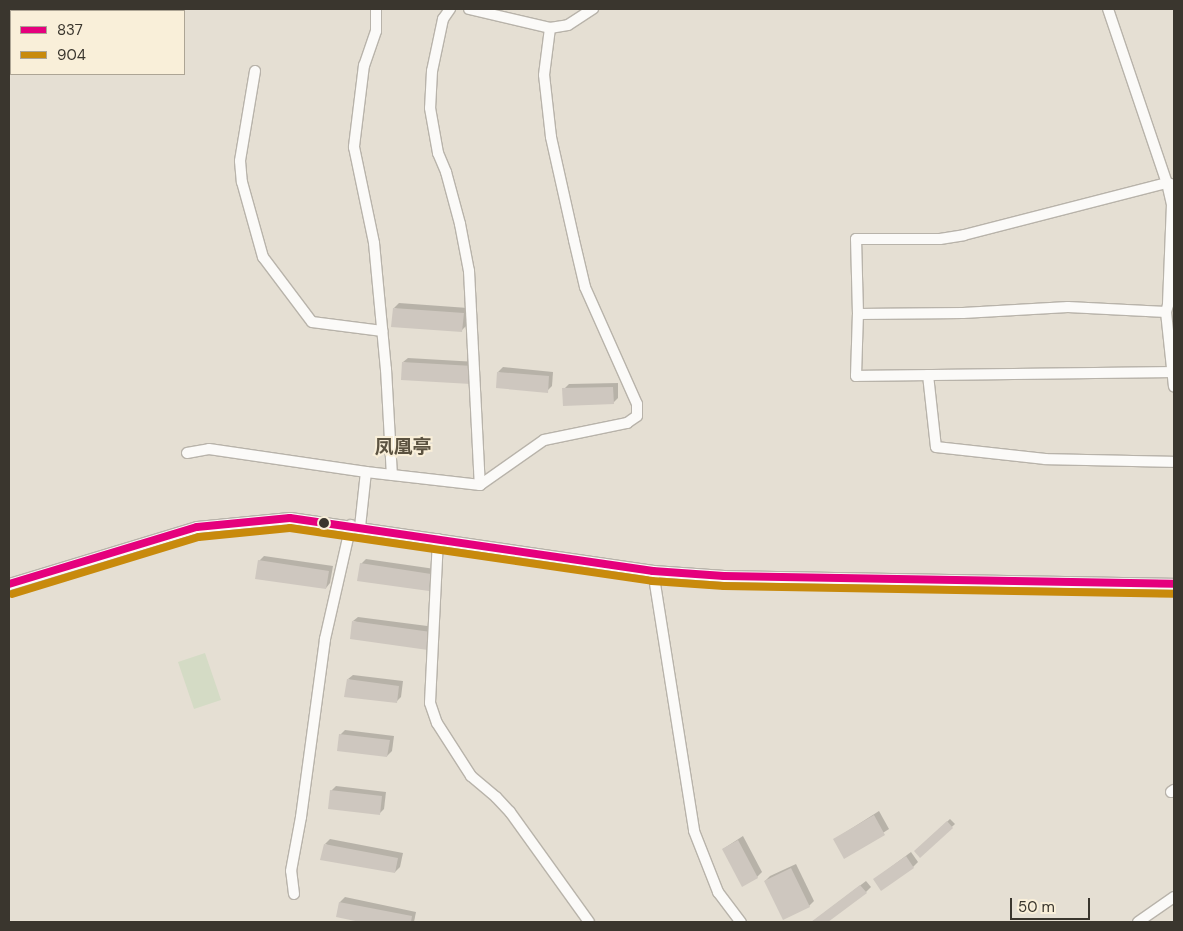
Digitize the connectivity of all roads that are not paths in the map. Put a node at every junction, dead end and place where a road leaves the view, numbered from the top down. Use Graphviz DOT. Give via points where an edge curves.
graph roads {
  1 [pos="376,9"];
  2 [pos="450,9"];
  3 [pos="469,9"];
  4 [pos="593,9"];
  5 [pos="1108,9"];
  6 [pos="550,28"];
  7 [pos="255,71"];
  8 [pos="1171,184"];
  9 [pos="1166,312"];
  10 [pos="858,314"];
  11 [pos="382,331"];
  12 [pos="1171,372"];
  13 [pos="928,375"];
  14 [pos="1174,387"];
  15 [pos="187,454"];
  16 [pos="1174,462"];
  17 [pos="366,472"];
  18 [pos="392,475"];
  19 [pos="480,485"];
  20 [pos="356,526"];
  21 [pos="438,538"];
  22 [pos="653,571"];
  23 [pos="9,584"];
  24 [pos="1174,584"];
  25 [pos="294,894"];
  26 [pos="1174,898"];
  27 [pos="589,922"];
  28 [pos="741,922"];
  29 [pos="1138,922"];
  1 -- 11 [label="street" via="376,31 364,65 354,147 374,243"];
  2 -- 19 [label="street" via="443,18 432,71 430,108 438,153 460,224 469,271"];
  3 -- 6 [label="street"];
  4 -- 6 [label="street" via="568,25"];
  5 -- 8 [label="street"];
  6 -- 19 [label="street" via="544,75 551,137 574,240 585,287 637,404 637,416 628,423 544,440"];
  7 -- 11 [label="street" via="240,162 242,182 262,256 312,322"];
  8 -- 9 [label="street"];
  8 -- 10 [label="street" via="964,235 940,239 856,238"];
  9 -- 10 [label="street" via="1068,307 963,314"];
  9 -- 12 [label="street"];
  10 -- 13 [label="street" via="856,376"];
  11 -- 18 [label="street"];
  12 -- 13 [label="street"];
  12 -- 14 [label="street"];
  13 -- 16 [label="street" via="936,447 1045,459"];
  15 -- 17 [label="street" via="209,449"];
  17 -- 18 [label="street"];
  17 -- 20 [label="street"];
  18 -- 19 [label="street"];
  20 -- 21 [label="street"];
  20 -- 23 [label="street" via="290,518 197,527"];
  20 -- 25 [label="street" via="325,639 291,871"];
  21 -- 22 [label="street"];
  21 -- 27 [label="street" via="430,703 437,723 472,776 510,812"];
  22 -- 24 [label="street" via="724,576"];
  22 -- 28 [label="street" via="694,831 718,892"];
  26 -- 29 [label="street"];
}
